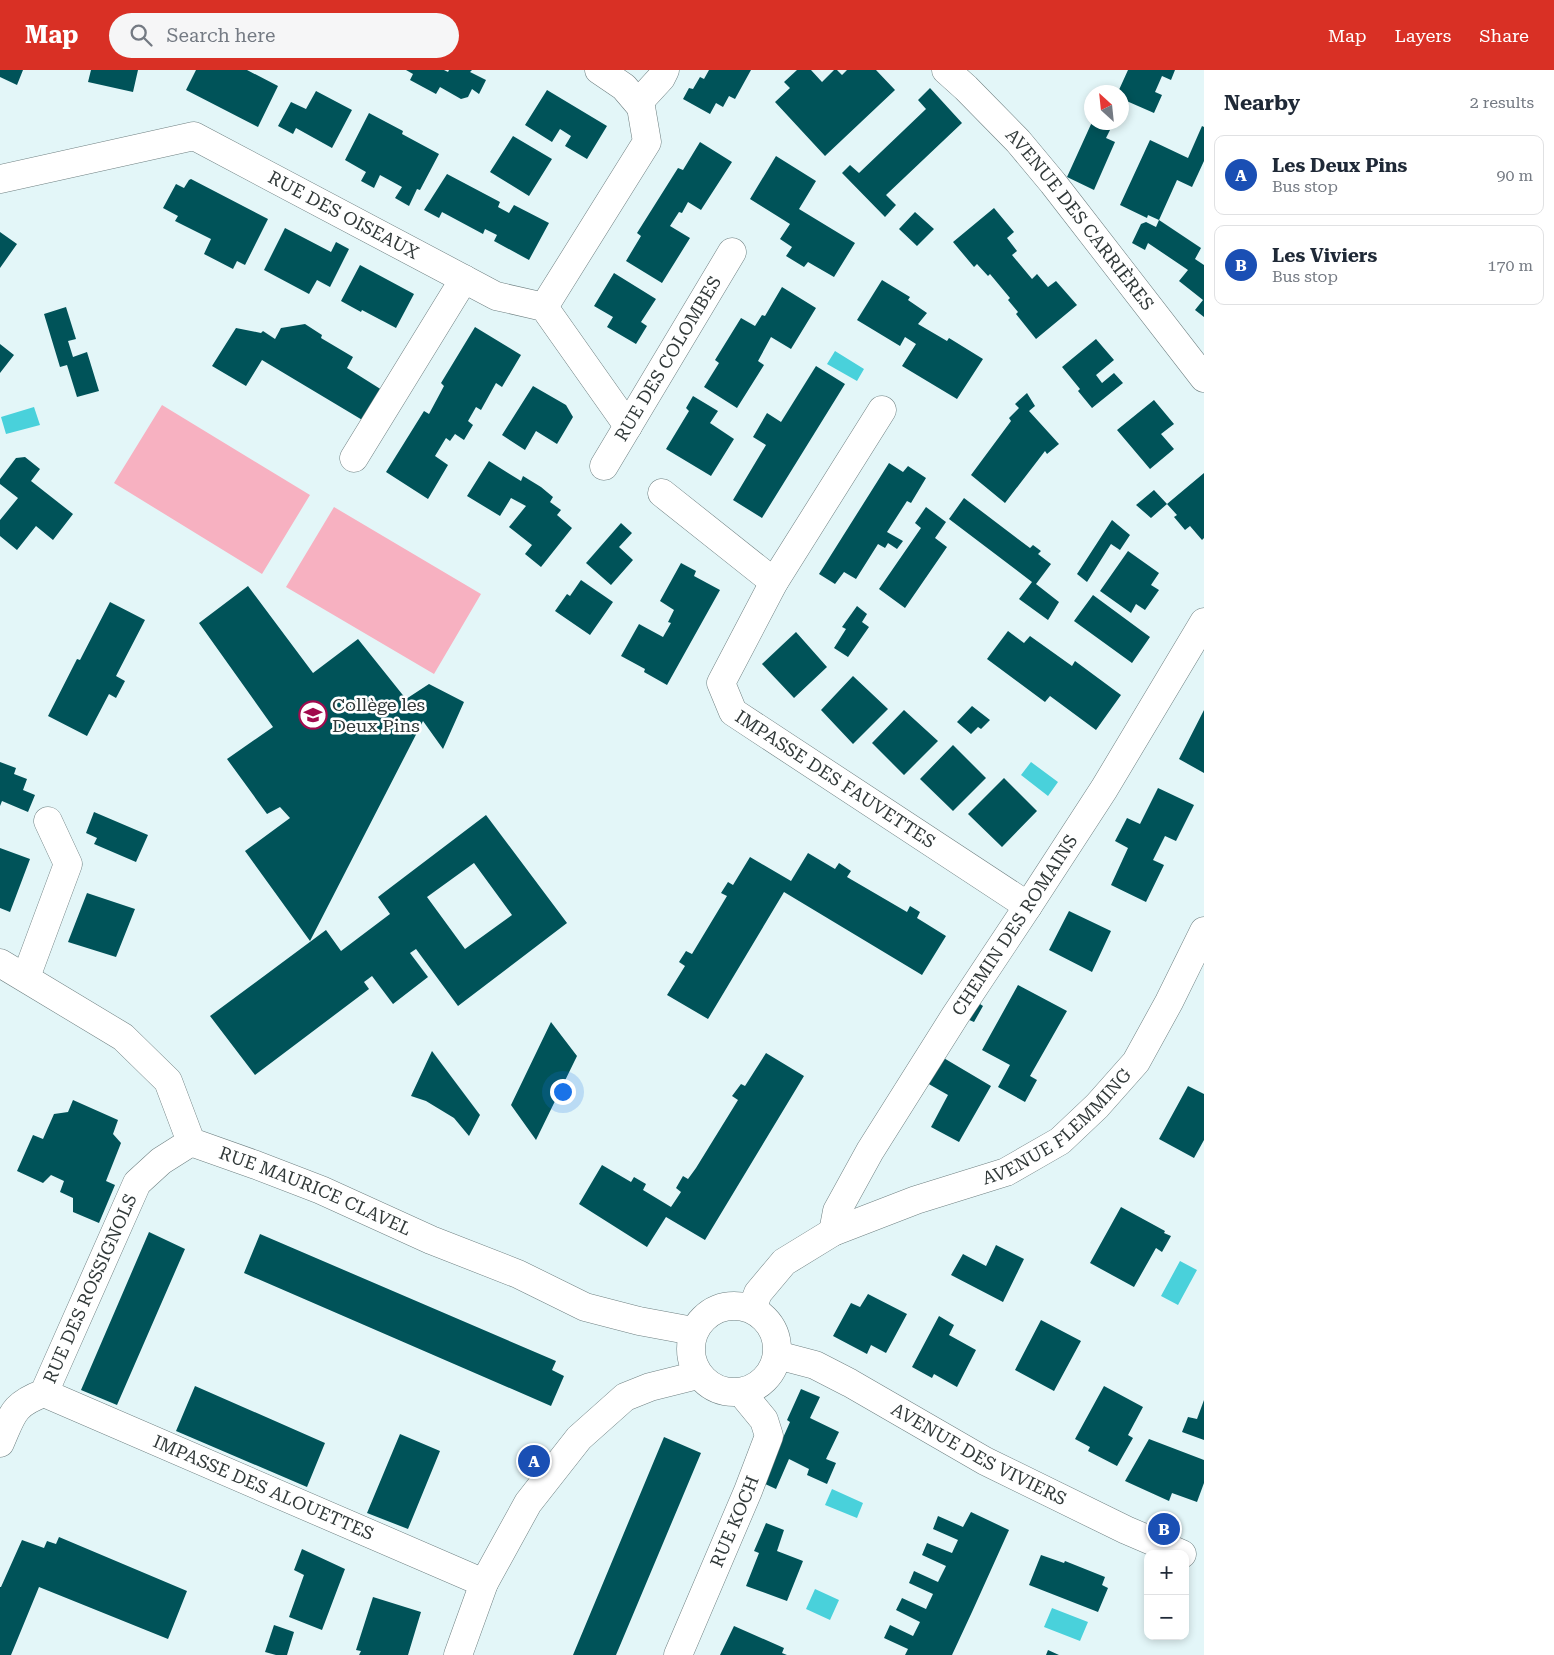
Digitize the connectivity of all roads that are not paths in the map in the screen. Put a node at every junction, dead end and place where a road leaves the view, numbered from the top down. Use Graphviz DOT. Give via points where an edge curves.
graph roads {
  1 [pos="599,70"];
  2 [pos="665,70"];
  3 [pos="946,70"];
  4 [pos="638,103"];
  5 [pos="0,179"];
  6 [pos="732,252"];
  7 [pos="464,280"];
  8 [pos="544,307"];
  9 [pos="1204,378"];
  10 [pos="882,410"];
  11 [pos="628,426"];
  12 [pos="354,458"];
  13 [pos="604,466"];
  14 [pos="662,492"];
  15 [pos="774,582"];
  16 [pos="1204,622"];
  17 [pos="48,821"];
  18 [pos="1028,906"];
  19 [pos="1204,932"];
  20 [pos="0,963"];
  21 [pos="26,977"];
  22 [pos="191,1142"];
  23 [pos="833,1232"];
  24 [pos="752,1309"];
  25 [pos="693,1332"];
  26 [pos="777,1355"];
  27 [pos="698,1375"];
  28 [pos="44,1392"];
  29 [pos="741,1392"];
  30 [pos="0,1443"];
  31 [pos="1174,1550"];
  32 [pos="1189,1556"];
  33 [pos="1204,1563"];
  34 [pos="484,1583"];
  35 [pos="458,1655"];
  36 [pos="678,1655"];
  1 -- 4 [label="street" via="624,87"];
  2 -- 4 [label="street"];
  3 -- 9 [label="street, AVENUE DES CARRIÈRES" via="1018,141 1053,182"];
  4 -- 8 [label="street" via="647,142"];
  5 -- 7 [label="street, RUE DES OISEAUX" via="194,136"];
  6 -- 11 [label="street, RUE DES COLOMBES"];
  7 -- 8 [label="street, RUE DES OISEAUX" via="496,296"];
  7 -- 12 [label="street"];
  8 -- 11 [label="street"];
  10 -- 15 [label="street, IMPASSE DES FAUVETTES"];
  11 -- 13 [label="street, RUE DES COLOMBES"];
  14 -- 15 [label="street"];
  15 -- 18 [label="street, IMPASSE DES FAUVETTES" via="721,683 733,712"];
  16 -- 18 [label="street, CHEMIN DES ROMAINS"];
  17 -- 21 [label="street" via="68,864"];
  18 -- 23 [label="street, CHEMIN DES ROMAINS" via="954,1016 870,1151 836,1211"];
  19 -- 23 [label="street, AVENUE FLEMMING" via="1136,1062 1060,1141 1006,1172 916,1200"];
  20 -- 21 [label="street"];
  21 -- 22 [label="street" via="123,1037 168,1081"];
  22 -- 25 [label="street, RUE MAURICE CLAVEL" via="321,1190 431,1240 518,1274 585,1307"];
  22 -- 28 [label="street, RUE DES ROSSIGNOLS" via="161,1161 137,1183"];
  23 -- 24 [label="street, AVENUE FLEMMING" via="784,1262 758,1293"];
  24 -- 25 [label="street" via="738,1305 711,1311"];
  24 -- 26 [label="street" via="767,1320 776,1336"];
  25 -- 27 [label="street" via="690,1347"];
  26 -- 29 [label="street" via="765,1379 754,1388"];
  26 -- 31 [label="street, AVENUE DES VIVIERS" via="815,1365 985,1461"];
  27 -- 29 [label="street" via="710,1386"];
  27 -- 34 [label="street" via="625,1397 579,1438 528,1502"];
  28 -- 30 [label="street, RUE DES ROSSIGNOLS" via="26,1400 14,1412"];
  28 -- 34 [label="street, IMPASSE DES ALOUETTES"];
  29 -- 36 [label="street, RUE KOCH" via="764,1420 769,1436"];
  32 -- 33 [label="street, AVENUE DES VIVIERS"];
  34 -- 35 [label="street"];
}
